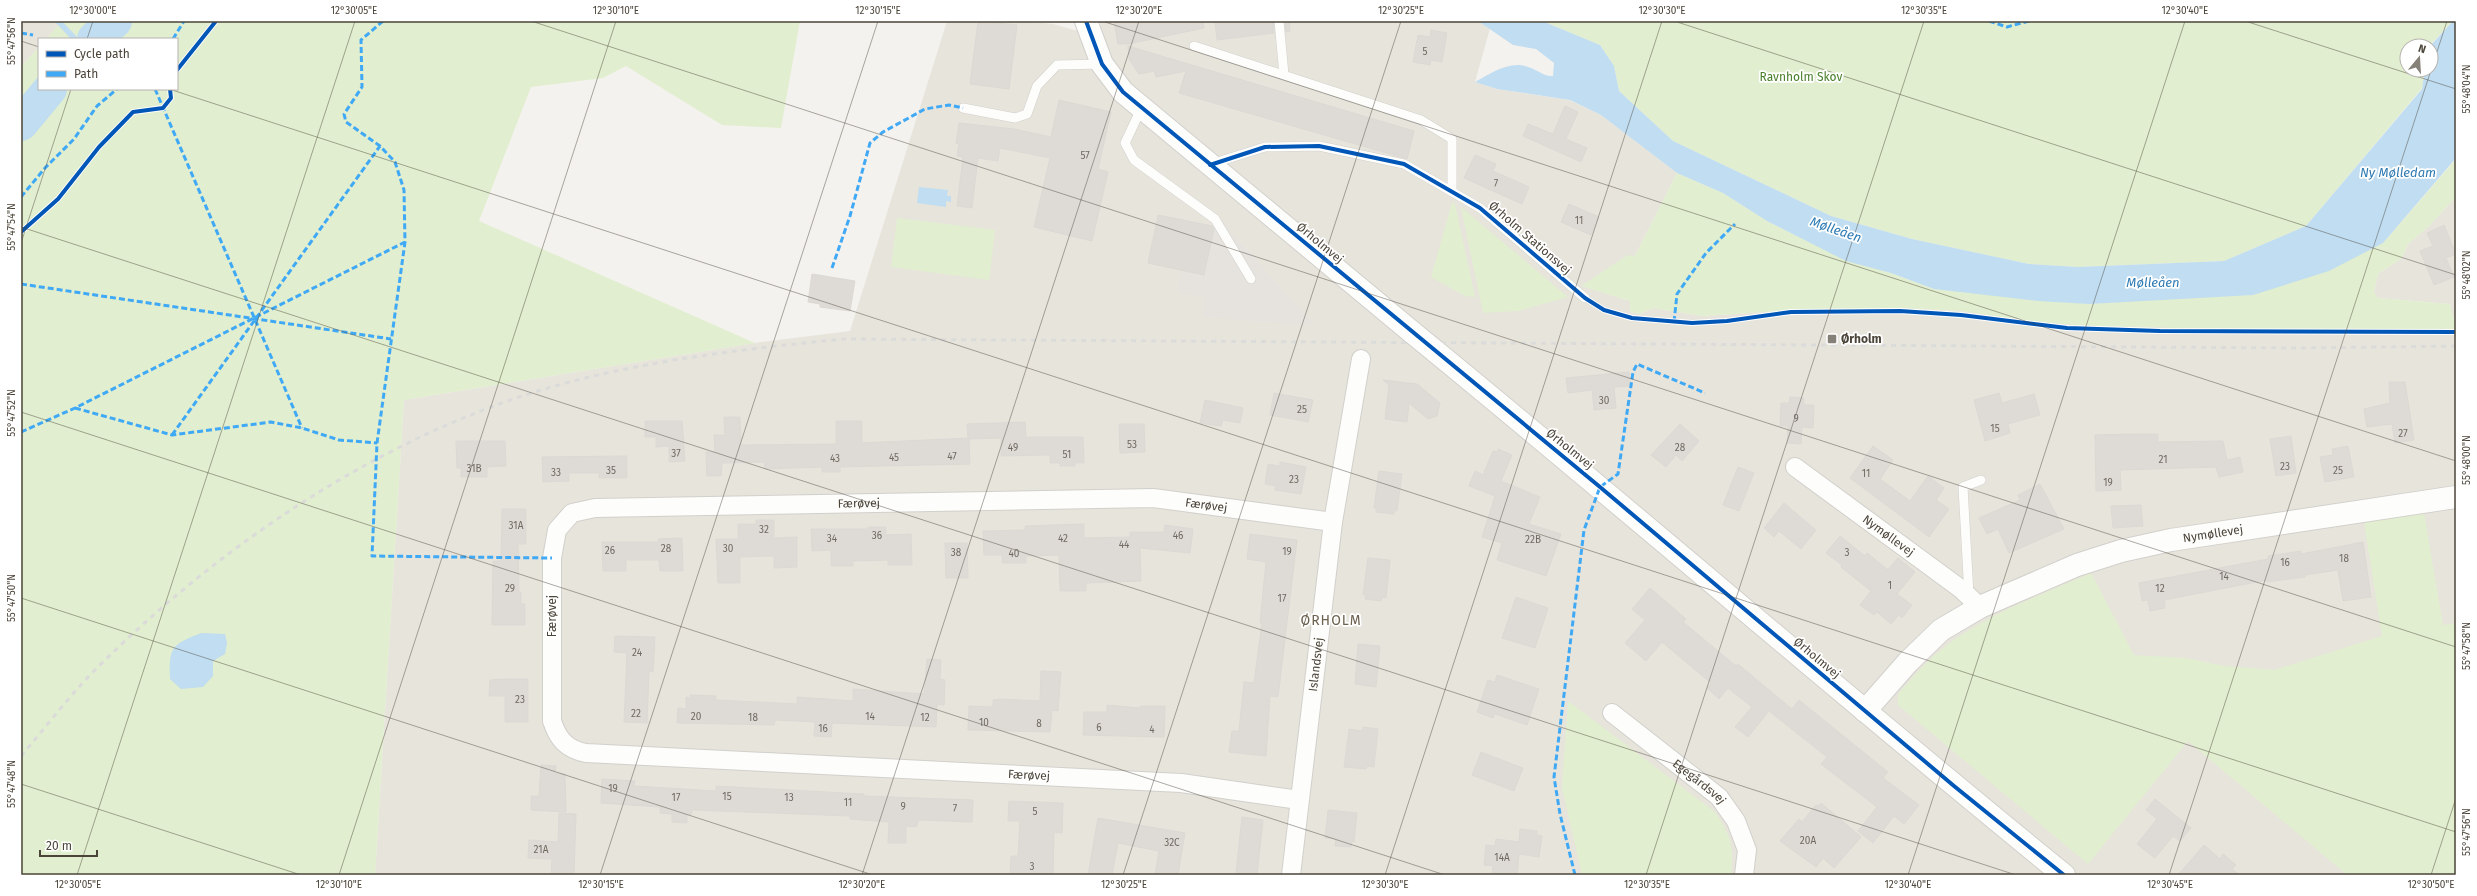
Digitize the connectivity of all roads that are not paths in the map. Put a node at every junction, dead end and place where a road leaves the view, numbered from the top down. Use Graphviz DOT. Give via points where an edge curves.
graph roads {
  1 [pos="1086,21"];
  2 [pos="1279,21"];
  3 [pos="1194,46"];
  4 [pos="1102,64"];
  5 [pos="1284,75"];
  6 [pos="1142,107"];
  7 [pos="963,108"];
  8 [pos="1210,165"];
  9 [pos="1452,192"];
  10 [pos="1251,279"];
  11 [pos="1585,298"];
  12 [pos="1361,360"];
  13 [pos="1795,467"];
  14 [pos="1981,480"];
  15 [pos="2456,497"];
  16 [pos="1333,522"];
  17 [pos="1975,602"];
  18 [pos="1865,711"];
  19 [pos="1612,713"];
  20 [pos="1299,800"];
  21 [pos="1291,875"];
  22 [pos="1744,875"];
  23 [pos="2064,875"];
  1 -- 4 [label="street, Ørholmvej"];
  2 -- 5 [label="lane"];
  3 -- 5 [label="lane"];
  4 -- 6 [label="street, Ørholmvej" via="1122,92"];
  4 -- 7 [label="lane" via="1057,66 1037,86 1027,114 1015,118"];
  5 -- 9 [label="lane" via="1420,120 1452,139"];
  6 -- 8 [label="street, Ørholmvej"];
  6 -- 10 [label="lane" via="1125,143 1134,160 1215,219"];
  8 -- 9 [label="lane, Ørholm Stationsvej" via="1265,148 1319,146 1404,164"];
  8 -- 18 [label="street, Ørholmvej, bridge" via="1600,487"];
  9 -- 11 [label="lane, Ørholm Stationsvej" via="1480,208"];
  12 -- 16 [label="street, Islandsvej"];
  13 -- 17 [label="street, Nymøllevej"];
  14 -- 17 [label="lane" via="1963,487"];
  15 -- 17 [label="street, Nymøllevej" via="2171,540 2121,551"];
  16 -- 20 [label="street, Islandsvej"];
  16 -- 20 [label="street, Færøvej" via="1153,498 595,508 572,513 557,530 552,558 552,721 557,737 569,748 586,753 1181,783"];
  17 -- 18 [label="street, Nymøllevej" via="1908,662"];
  18 -- 23 [label="street, Ørholmvej"];
  19 -- 22 [label="street, Egegårdsvej" via="1719,797 1736,821 1746,850"];
  20 -- 21 [label="street, Islandsvej"];
}
